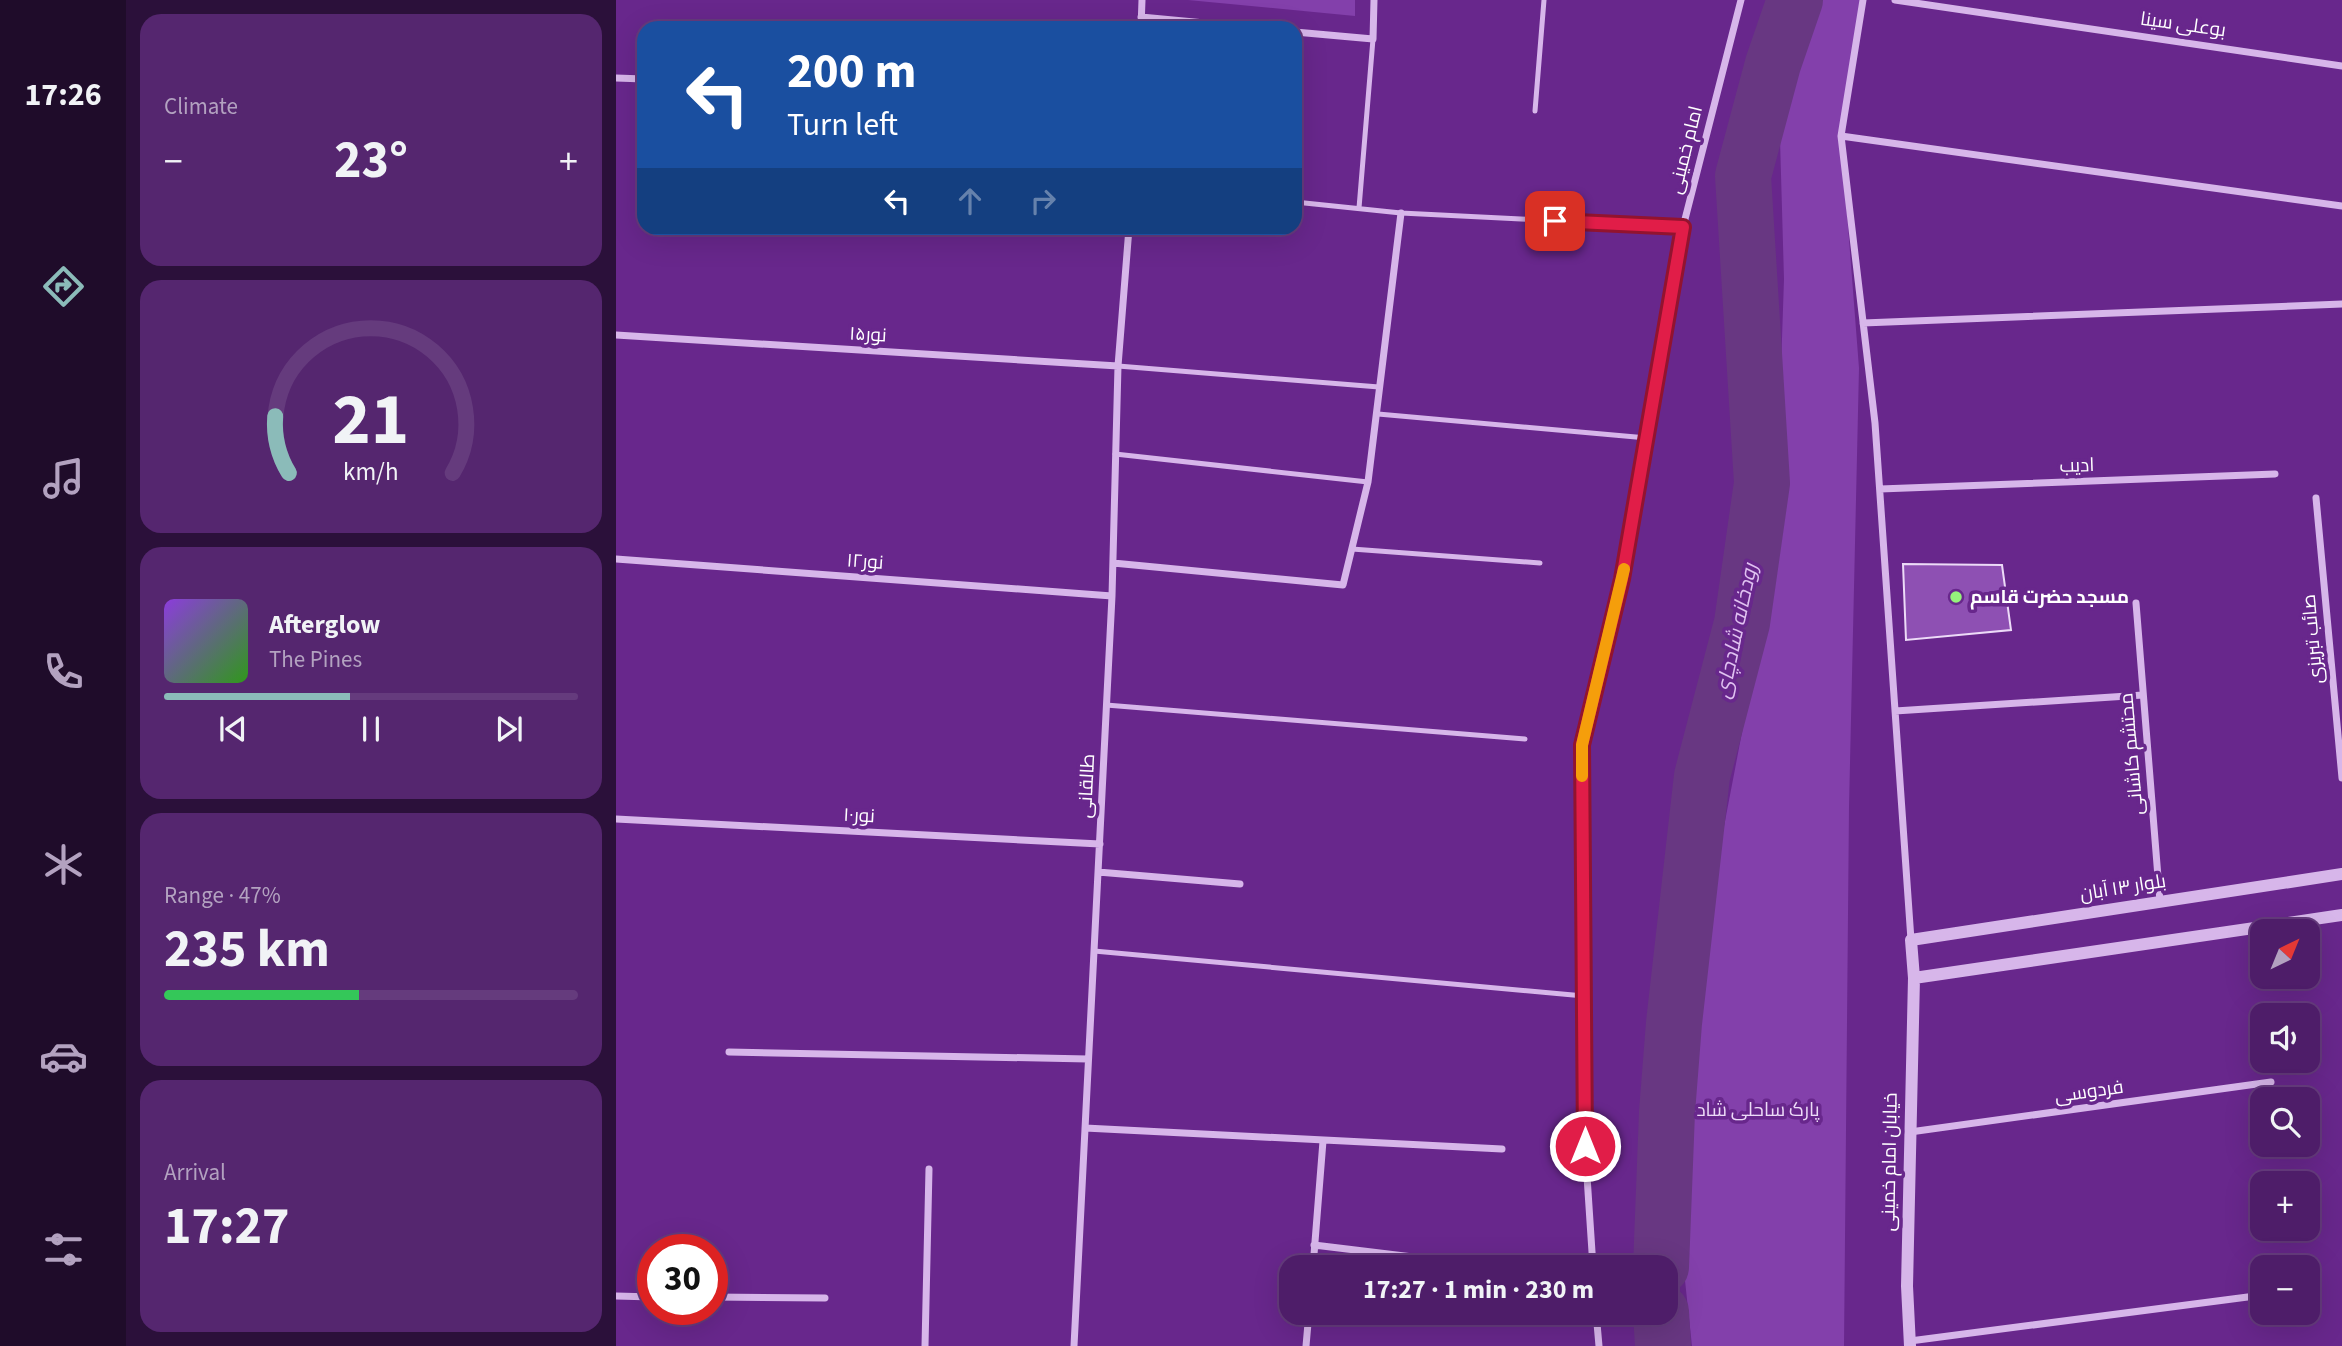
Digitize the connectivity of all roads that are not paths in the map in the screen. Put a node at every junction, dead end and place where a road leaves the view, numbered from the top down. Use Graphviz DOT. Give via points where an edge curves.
graph roads {
  1 [pos="1142,0"];
  2 [pos="1374,0"];
  3 [pos="1544,0"];
  4 [pos="1741,0"];
  5 [pos="1863,0"];
  6 [pos="1895,0"];
  7 [pos="1141,16"];
  8 [pos="1141,21"];
  9 [pos="1190,21"];
  10 [pos="1302,33"];
  11 [pos="1373,39"];
  12 [pos="2342,66"];
  13 [pos="616,78"];
  14 [pos="637,79"];
  15 [pos="1535,111"];
  16 [pos="1841,136"];
  17 [pos="1302,203"];
  18 [pos="2342,206"];
  19 [pos="1359,208"];
  20 [pos="1401,213"];
  21 [pos="1683,227"];
  22 [pos="1128,235"];
  23 [pos="2342,304"];
  24 [pos="1863,323"];
  25 [pos="616,335"];
  26 [pos="1118,366"];
  27 [pos="1378,387"];
  28 [pos="1378,414"];
  29 [pos="1648,438"];
  30 [pos="1115,454"];
  31 [pos="2275,474"];
  32 [pos="1368,482"];
  33 [pos="1880,488"];
  34 [pos="2316,498"];
  35 [pos="1352,549"];
  36 [pos="616,559"];
  37 [pos="1113,563"];
  38 [pos="1540,563"];
  39 [pos="1112,596"];
  40 [pos="2136,603"];
  41 [pos="2143,695"];
  42 [pos="1106,705"];
  43 [pos="1895,711"];
  44 [pos="1525,739"];
  45 [pos="2342,778"];
  46 [pos="616,819"];
  47 [pos="1100,844"];
  48 [pos="1098,872"];
  49 [pos="2342,874"];
  50 [pos="1240,884"];
  51 [pos="2160,902"];
  52 [pos="2342,915"];
  53 [pos="1911,940"];
  54 [pos="1094,951"];
  55 [pos="1913,978"];
  56 [pos="1584,996"];
  57 [pos="729,1052"];
  58 [pos="1088,1059"];
  59 [pos="2271,1083"];
  60 [pos="1085,1128"];
  61 [pos="1910,1132"];
  62 [pos="1323,1141"];
  63 [pos="1502,1149"];
  64 [pos="929,1169"];
  65 [pos="1314,1245"];
  66 [pos="1313,1255"];
  67 [pos="1396,1255"];
  68 [pos="1592,1255"];
  69 [pos="616,1296"];
  70 [pos="637,1297"];
  71 [pos="728,1297"];
  72 [pos="2250,1297"];
  73 [pos="825,1298"];
  74 [pos="1308,1325"];
  75 [pos="1597,1325"];
  76 [pos="1910,1343"];
  77 [pos="925,1346"];
  78 [pos="1074,1346"];
  79 [pos="1306,1346"];
  80 [pos="1599,1346"];
  1 -- 7 [label="street"];
  2 -- 11 [label="street"];
  3 -- 15 [label="lane"];
  4 -- 21 [label="street, امام خمینی"];
  5 -- 16 [label="street"];
  6 -- 12 [label="street, بوعلی سینا"];
  7 -- 8 [label="street"];
  7 -- 9 [label="street"];
  10 -- 11 [label="street"];
  11 -- 19 [label="lane"];
  13 -- 14 [label="street"];
  16 -- 18 [label="street"];
  16 -- 24 [label="street"];
  17 -- 19 [label="lane"];
  19 -- 20 [label="lane"];
  20 -- 21 [label="lane"];
  20 -- 27 [label="street"];
  21 -- 29 [label="street, امام خمینی"];
  22 -- 26 [label="street, طالقانی"];
  23 -- 24 [label="street"];
  24 -- 33 [label="street"];
  25 -- 26 [label="street, نور۱۵"];
  26 -- 27 [label="lane"];
  26 -- 30 [label="street, طالقانی"];
  27 -- 28 [label="street"];
  28 -- 29 [label="lane"];
  28 -- 32 [label="street"];
  29 -- 56 [label="street, امام خمینی" via="1622,579 1582,745"];
  30 -- 32 [label="lane"];
  30 -- 37 [label="street, طالقانی"];
  31 -- 33 [label="street, ادیب"];
  32 -- 35 [label="street"];
  33 -- 43 [label="street"];
  34 -- 45 [label="street, صائب تبریزی"];
  35 -- 37 [label="street" via="1343,585"];
  35 -- 38 [label="lane"];
  36 -- 39 [label="street, نور۱۲"];
  37 -- 39 [label="street, طالقانی"];
  39 -- 42 [label="street, طالقانی"];
  40 -- 41 [label="street, محتشم کاشانی"];
  41 -- 43 [label="street"];
  41 -- 51 [label="street, محتشم کاشانی"];
  42 -- 44 [label="lane"];
  42 -- 47 [label="street, طالقانی"];
  43 -- 53 [label="street"];
  46 -- 47 [label="street, نور۱۰"];
  47 -- 48 [label="street, طالقانی"];
  48 -- 50 [label="street"];
  48 -- 54 [label="street, طالقانی"];
  49 -- 51 [label="street, بلوار ۱۳ آبان"];
  51 -- 53 [label="street, بلوار ۱۳ آبان"];
  52 -- 55 [label="street"];
  53 -- 55 [label="street, خیابان امام خمینی"];
  54 -- 56 [label="lane"];
  54 -- 58 [label="street, طالقانی"];
  55 -- 61 [label="street, خیابان امام خمینی"];
  56 -- 68 [label="street, امام خمینی" via="1585,1146"];
  57 -- 58 [label="street"];
  58 -- 60 [label="street, طالقانی"];
  59 -- 61 [label="street, فردوسی"];
  60 -- 62 [label="street"];
  60 -- 78 [label="street, طالقانی"];
  61 -- 76 [label="street, خیابان امام خمینی"];
  62 -- 63 [label="street"];
  62 -- 65 [label="street"];
  64 -- 77 [label="street"];
  65 -- 66 [label="street"];
  65 -- 67 [label="street"];
  69 -- 70 [label="street"];
  71 -- 73 [label="street"];
  72 -- 76 [label="street"];
  74 -- 79 [label="street"];
  75 -- 80 [label="street"];
}
